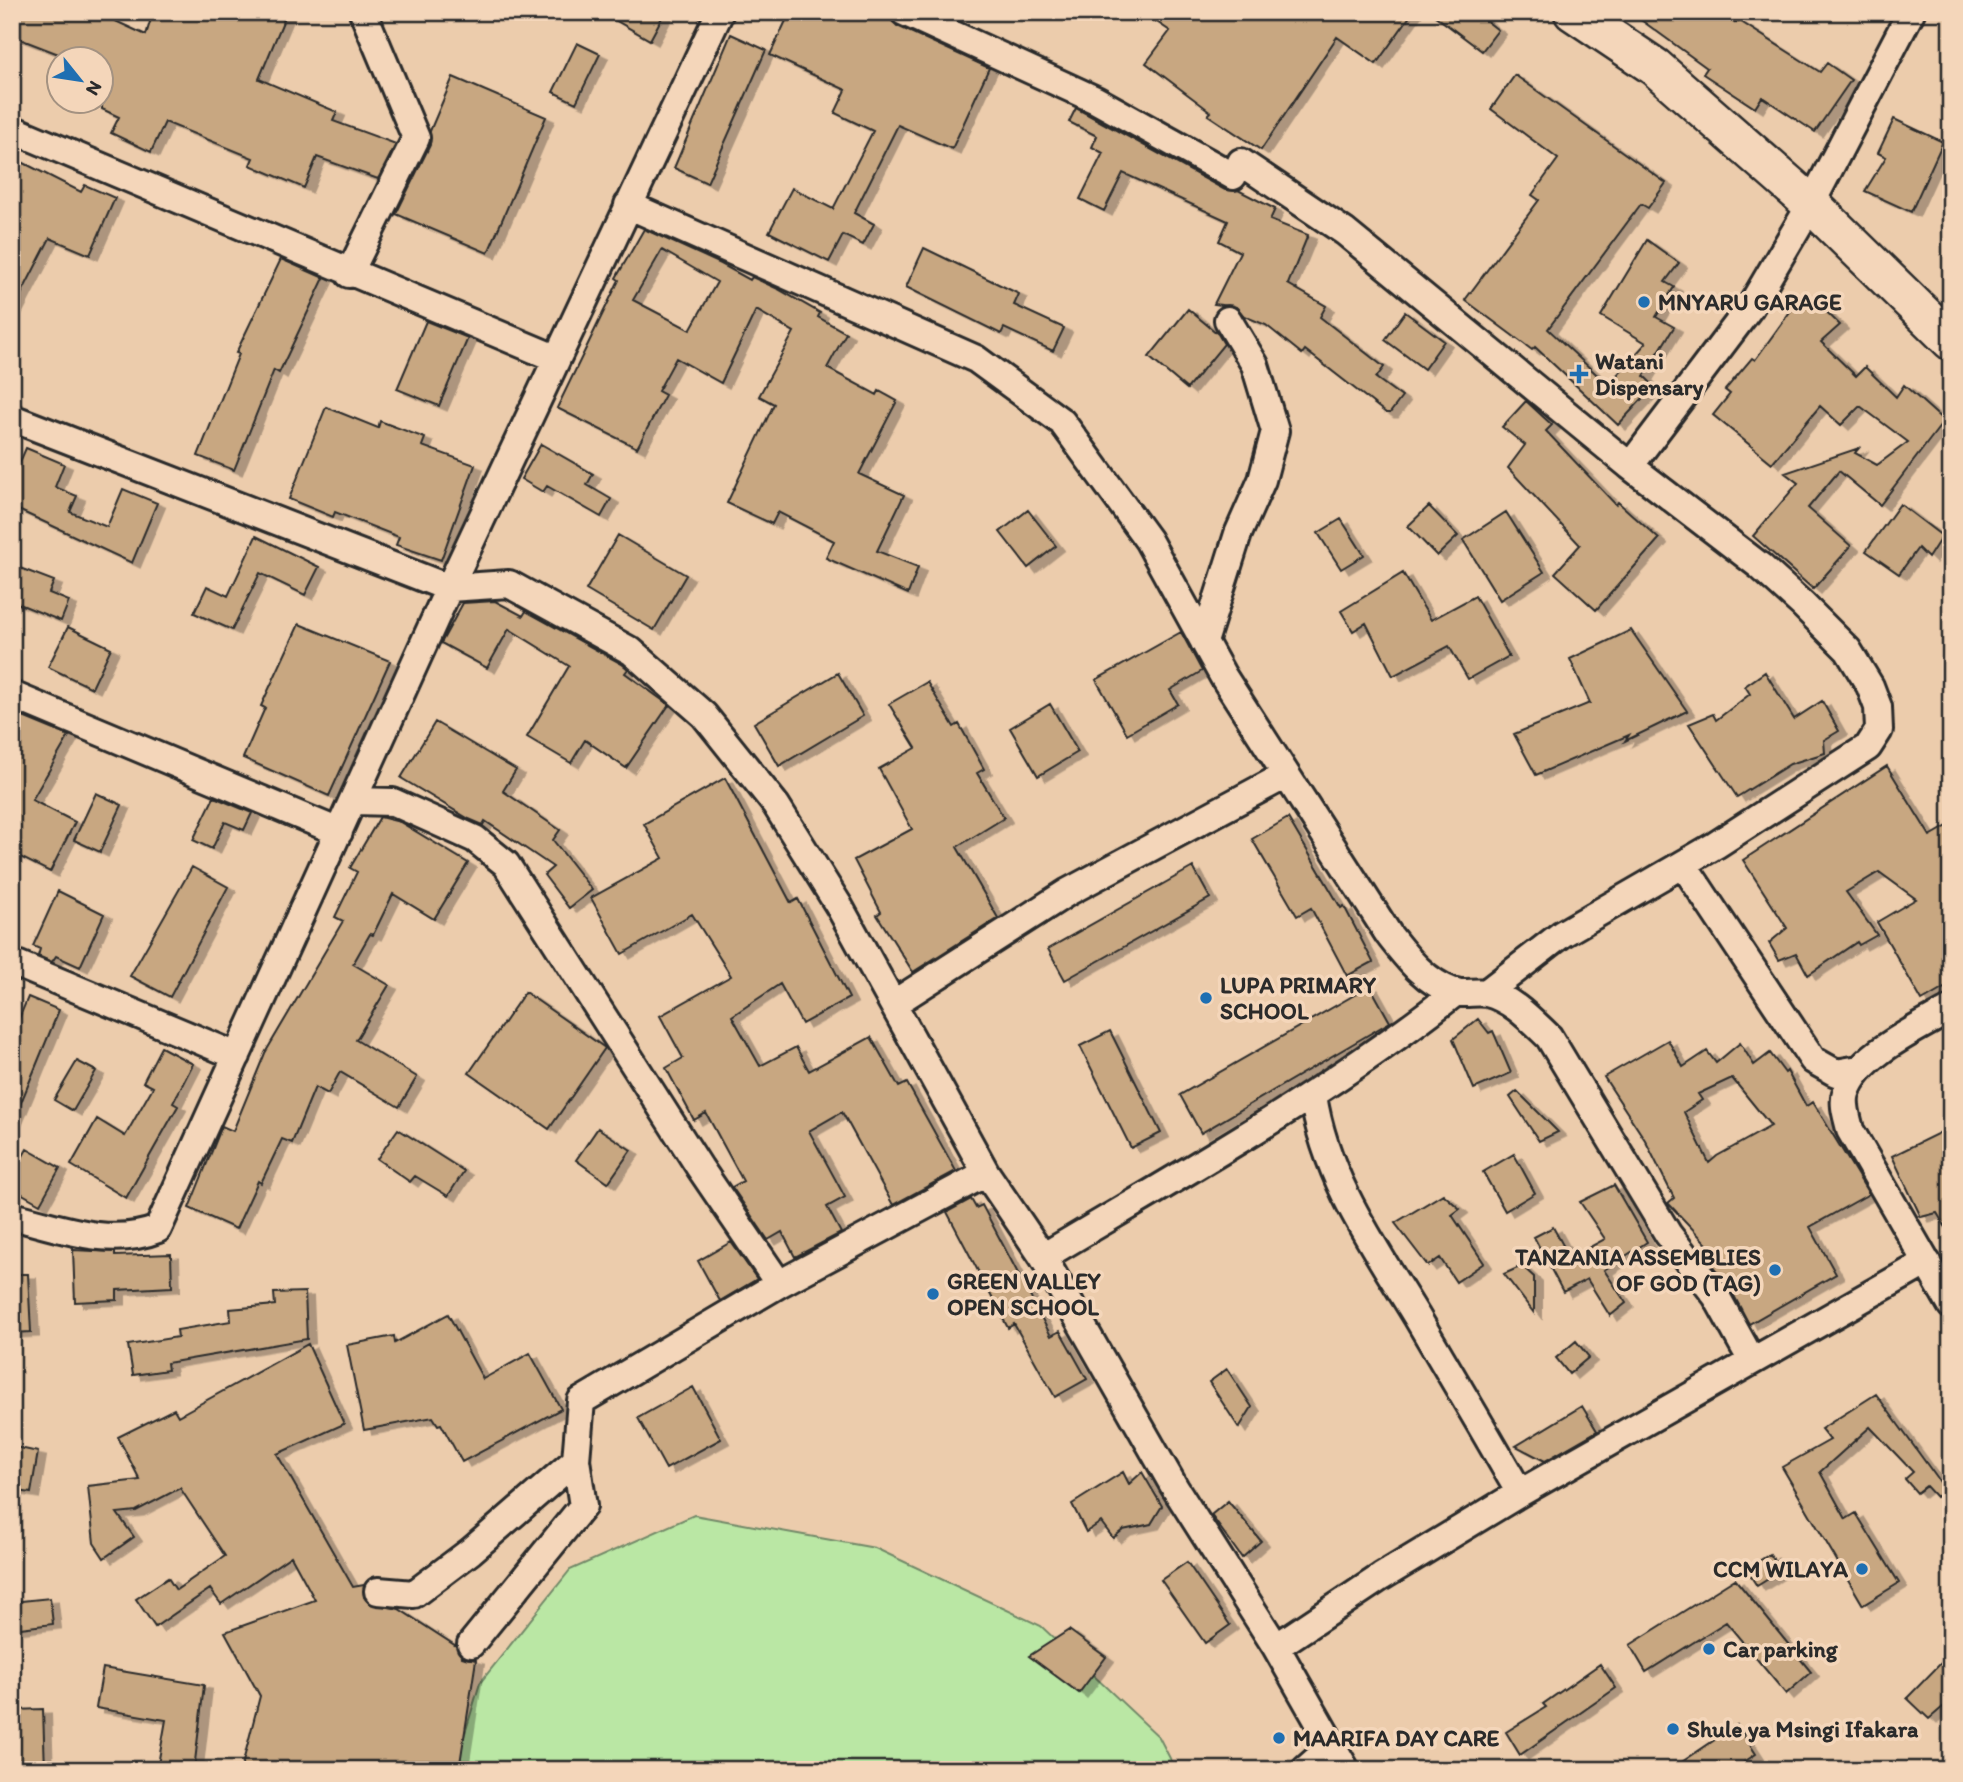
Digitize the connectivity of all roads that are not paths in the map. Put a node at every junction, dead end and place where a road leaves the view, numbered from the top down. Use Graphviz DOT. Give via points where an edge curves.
graph roads {
  1 [pos="363,12"];
  2 [pos="720,12"];
  3 [pos="904,12"];
  4 [pos="1573,12"];
  5 [pos="1910,12"];
  6 [pos="12,130"];
  7 [pos="1811,204"];
  8 [pos="628,205"];
  9 [pos="349,274"];
  10 [pos="1228,320"];
  11 [pos="1951,341"];
  12 [pos="555,358"];
  13 [pos="12,418"];
  14 [pos="1630,466"];
  15 [pos="449,588"];
  16 [pos="1204,642"];
  17 [pos="12,695"];
  18 [pos="1286,775"];
  19 [pos="354,801"];
  20 [pos="339,832"];
  21 [pos="1683,864"];
  22 [pos="12,962"];
  23 [pos="1456,992"];
  24 [pos="1486,993"];
  25 [pos="893,1004"];
  26 [pos="1951,1009"];
  27 [pos="237,1056"];
  28 [pos="1813,1060"];
  29 [pos="1859,1069"];
  30 [pos="1313,1096"];
  31 [pos="1850,1130"];
  32 [pos="986,1173"];
  33 [pos="12,1216"];
  34 [pos="1043,1257"];
  35 [pos="1927,1262"];
  36 [pos="779,1284"];
  37 [pos="1951,1305"];
  38 [pos="1752,1361"];
  39 [pos="576,1460"];
  40 [pos="1520,1493"];
  41 [pos="378,1591"];
  42 [pos="471,1644"];
  43 [pos="1276,1647"];
  44 [pos="1332,1746"];
  45 [pos="1305,1770"];
  46 [pos="1346,1770"];
  1 -- 9 [label="street" via="416,138"];
  2 -- 8 [label="street"];
  3 -- 14 [label="street" via="1237,169 1345,232"];
  4 -- 7 [label="main road" via="1655,67"];
  5 -- 7 [label="street"];
  6 -- 9 [label="street"];
  7 -- 11 [label="main road"];
  7 -- 14 [label="street" via="1751,306"];
  8 -- 12 [label="street"];
  8 -- 16 [label="street" via="976,359 1062,422 1148,540"];
  9 -- 12 [label="street"];
  10 -- 16 [label="street" via="1255,365 1275,431"];
  12 -- 15 [label="street"];
  13 -- 15 [label="street"];
  14 -- 21 [label="street" via="1713,528 1803,605 1848,650 1878,707 1879,730 1867,747"];
  15 -- 19 [label="street"];
  15 -- 25 [label="street" via="509,584 631,651 704,715 776,805"];
  16 -- 18 [label="street"];
  17 -- 20 [label="street"];
  18 -- 23 [label="street" via="1412,965"];
  18 -- 25 [label="street" via="1068,892"];
  19 -- 20 [label="street"];
  19 -- 36 [label="street" via="393,802 475,839 506,864"];
  20 -- 27 [label="street"];
  21 -- 24 [label="street" via="1562,934"];
  21 -- 28 [label="street"];
  22 -- 27 [label="street"];
  23 -- 24 [label="street"];
  23 -- 30 [label="street"];
  24 -- 38 [label="street" via="1523,1012 1549,1037 1668,1234 1716,1296"];
  25 -- 32 [label="street"];
  26 -- 29 [label="street"];
  27 -- 33 [label="street" via="158,1229 139,1237 95,1237"];
  28 -- 29 [label="street" via="1836,1073"];
  28 -- 31 [label="street"];
  29 -- 31 [label="street" via="1845,1094"];
  30 -- 34 [label="street"];
  30 -- 40 [label="street" via="1328,1153 1364,1232"];
  31 -- 35 [label="street"];
  32 -- 34 [label="street"];
  32 -- 36 [label="street"];
  34 -- 43 [label="street" via="1175,1488"];
  35 -- 37 [label="street"];
  35 -- 38 [label="street"];
  36 -- 39 [label="street" via="581,1401"];
  38 -- 40 [label="street"];
  39 -- 41 [label="street" via="414,1594"];
  39 -- 42 [label="street" via="583,1506"];
  40 -- 43 [label="street"];
  43 -- 44 [label="street"];
  44 -- 45 [label="street"];
  44 -- 46 [label="street"];
}
